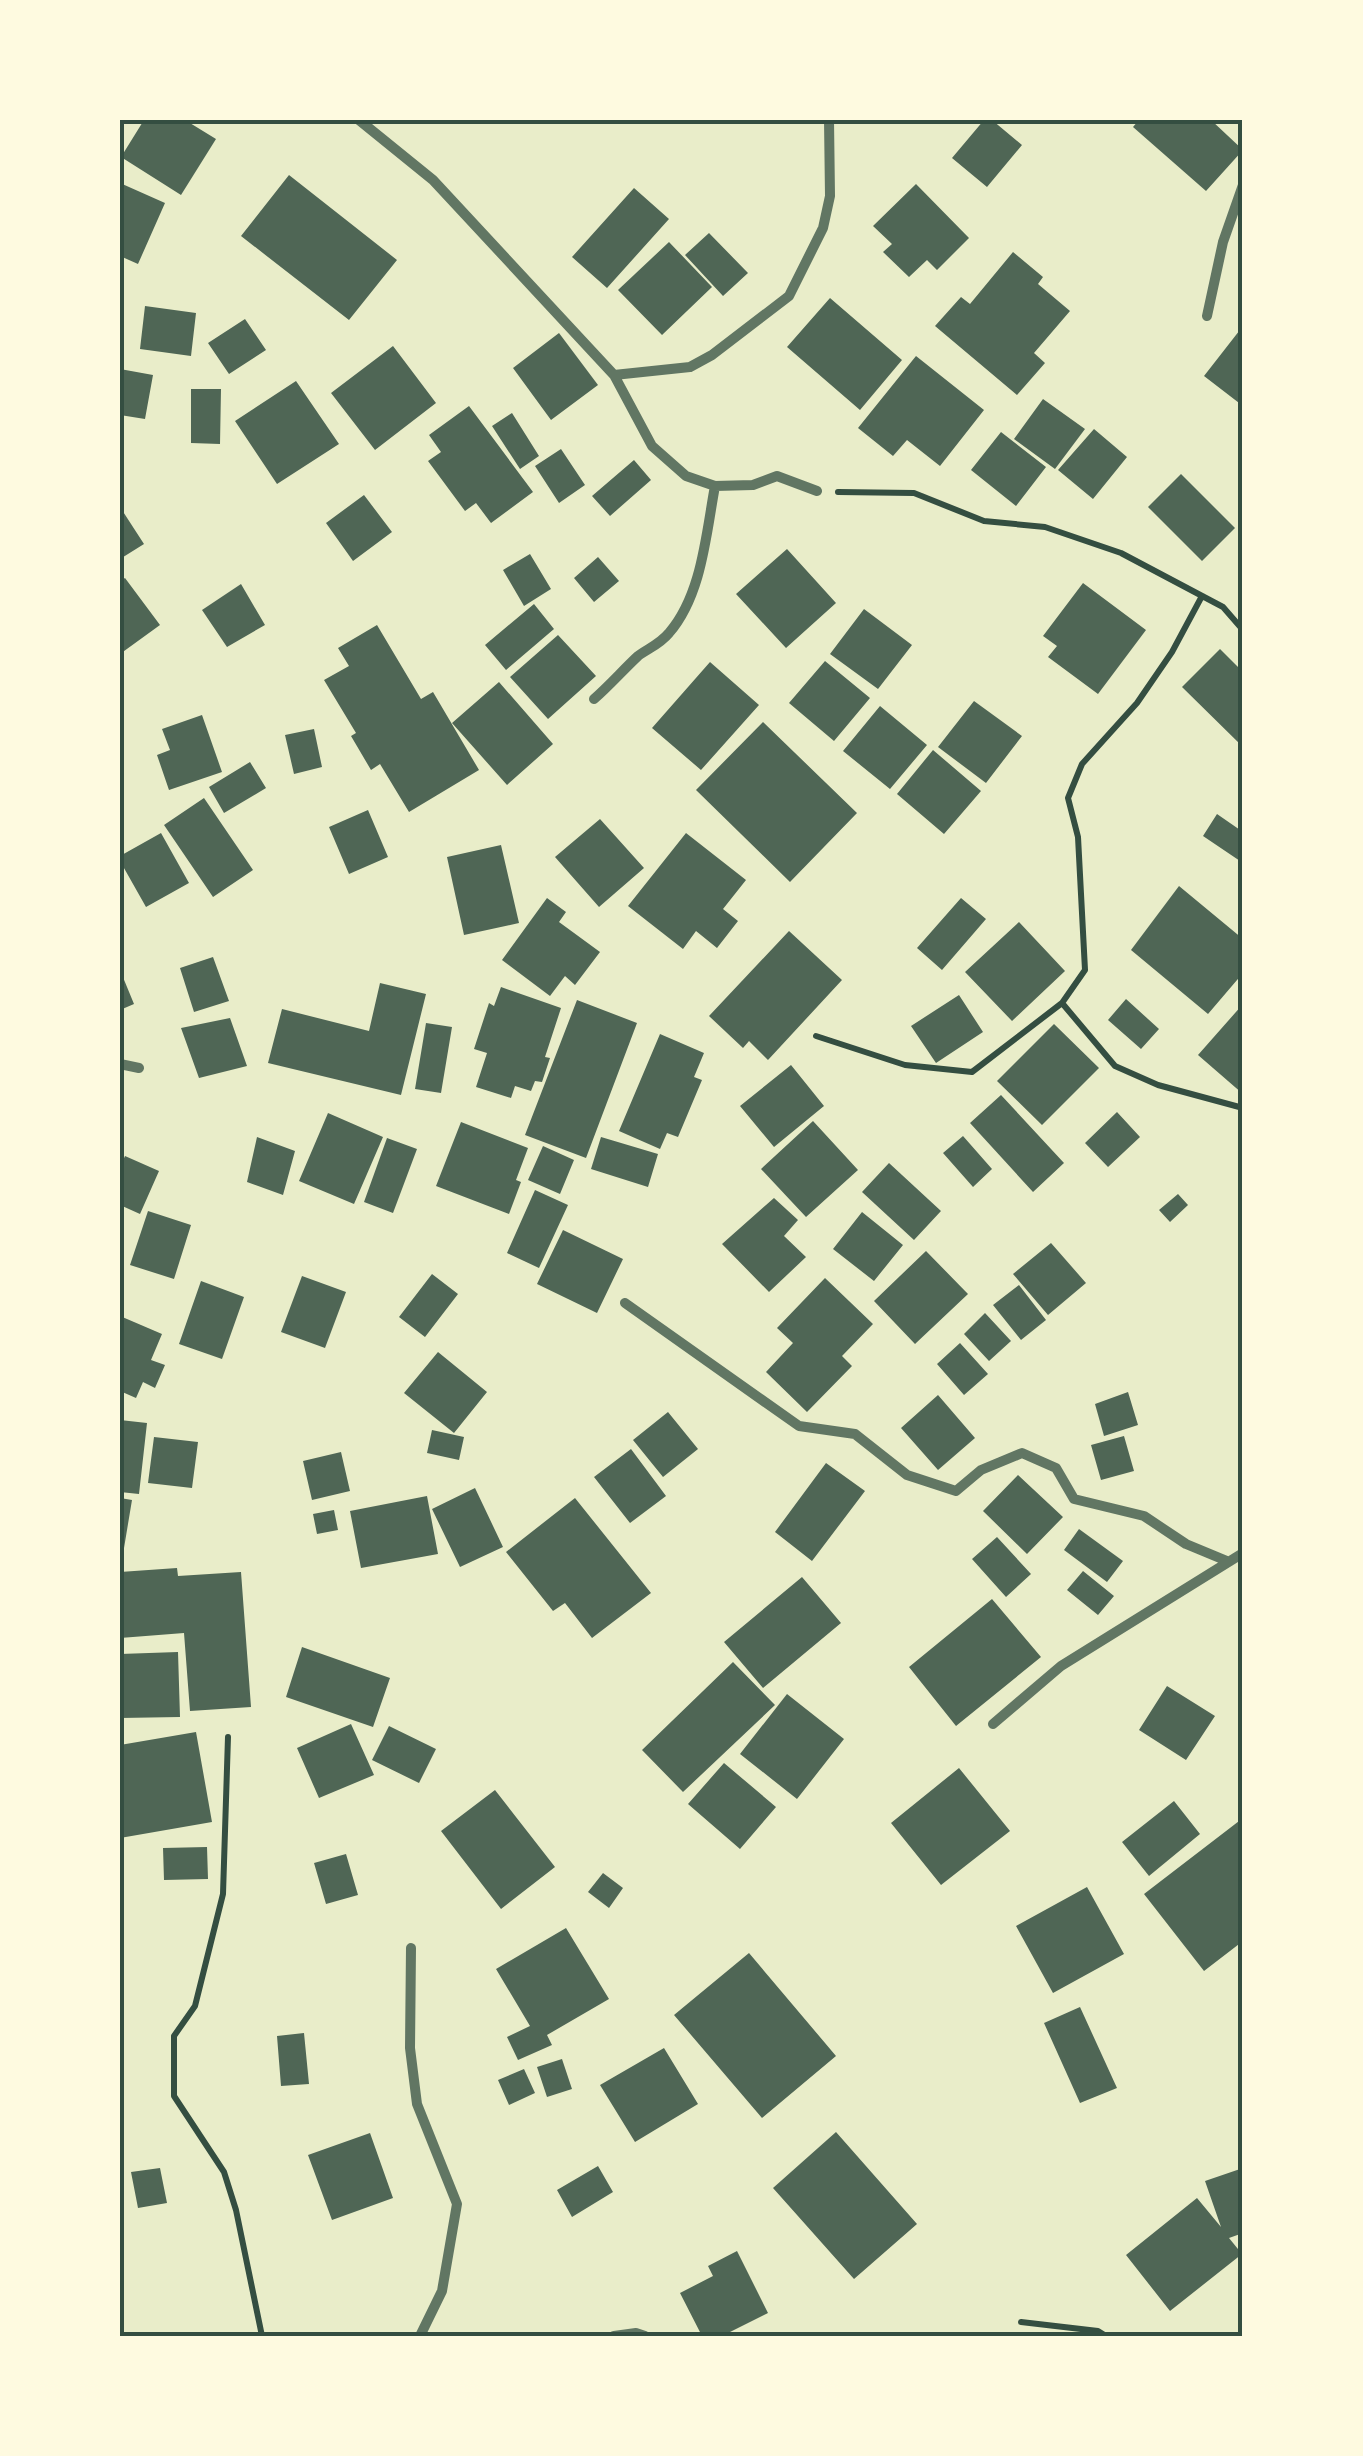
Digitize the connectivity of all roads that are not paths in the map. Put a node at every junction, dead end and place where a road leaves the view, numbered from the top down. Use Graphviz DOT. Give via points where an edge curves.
graph roads {
  1 [pos="358,120"];
  2 [pos="829,120"];
  3 [pos="1243,185"];
  4 [pos="1206,316"];
  5 [pos="614,375"];
  6 [pos="715,486"];
  7 [pos="817,491"];
  8 [pos="594,699"];
  9 [pos="120,1064"];
  10 [pos="139,1068"];
  11 [pos="625,1303"];
  12 [pos="1243,1554"];
  13 [pos="1228,1561"];
  14 [pos="993,1724"];
  15 [pos="411,1948"];
  16 [pos="420,2336"];
  17 [pos="614,2336"];
  18 [pos="645,2336"];
  1 -- 5 [label="street" via="434,180"];
  2 -- 5 [label="street" via="827,212 789,296 690,367"];
  3 -- 4 [label="street"];
  5 -- 6 [label="street" via="652,446 686,476"];
  6 -- 7 [label="street" via="753,485 777,476"];
  6 -- 8 [label="street" via="688,602 658,645"];
  9 -- 10 [label="street"];
  11 -- 13 [label="street" via="800,1426 855,1434 907,1475 956,1491 982,1470 1022,1453 1056,1468 1074,1500 1144,1516"];
  12 -- 13 [label="street"];
  13 -- 14 [label="street" via="1062,1666"];
  15 -- 16 [label="street" via="416,2104 456,2204 442,2290"];
  17 -- 18 [label="street"];
}
